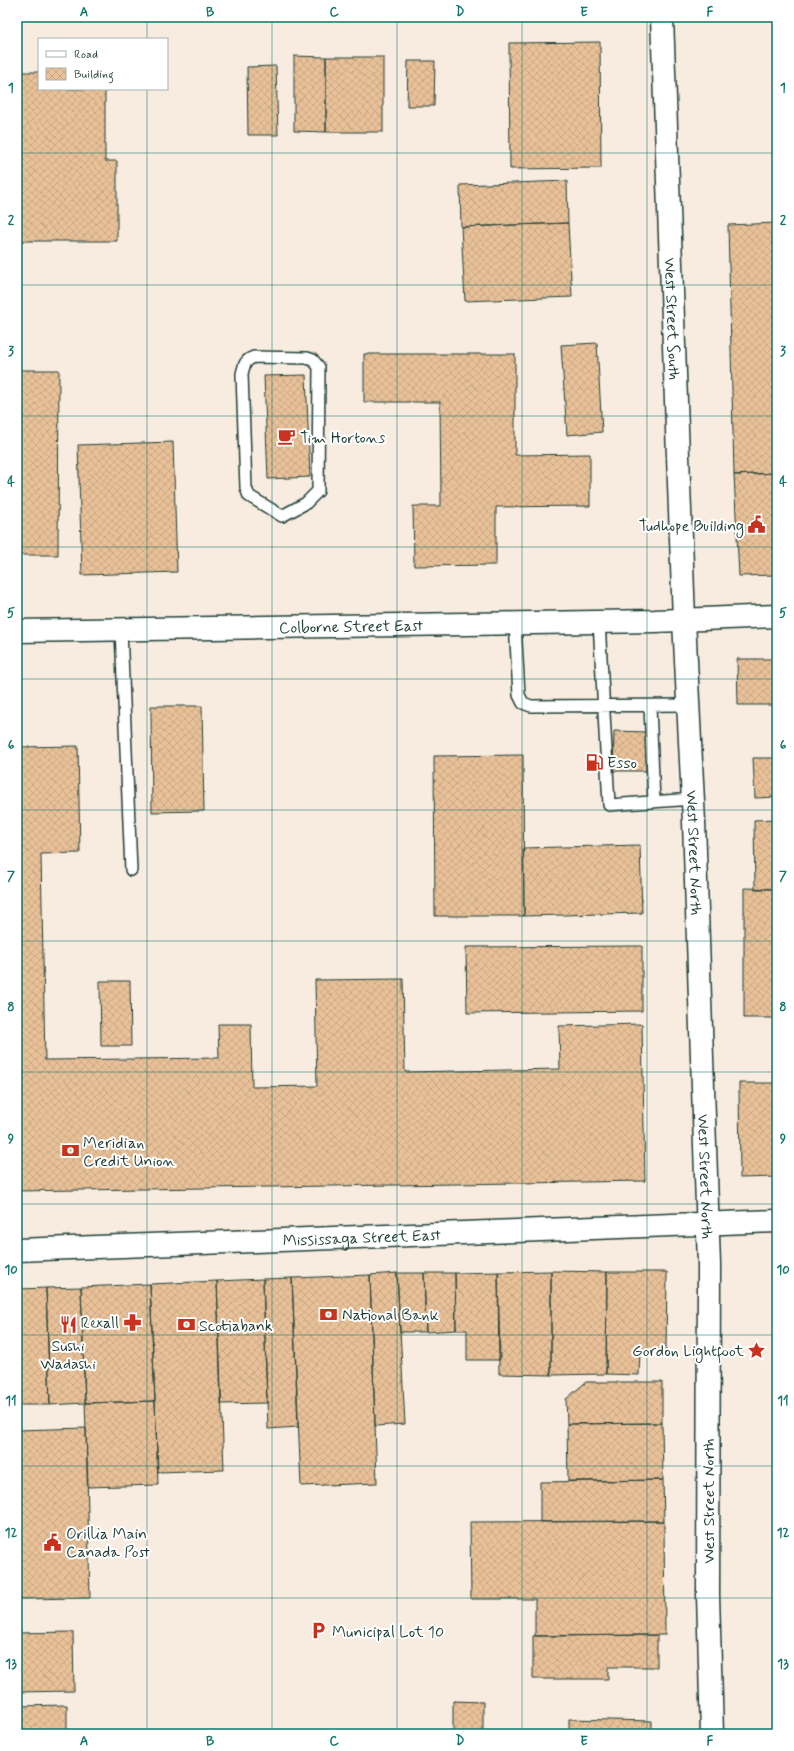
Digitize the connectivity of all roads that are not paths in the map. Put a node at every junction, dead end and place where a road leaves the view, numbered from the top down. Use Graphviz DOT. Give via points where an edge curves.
graph roads {
  1 [pos="662,17"];
  2 [pos="282,516"];
  3 [pos="777,616"];
  4 [pos="684,620"];
  5 [pos="599,621"];
  6 [pos="515,623"];
  7 [pos="17,630"];
  8 [pos="121,630"];
  9 [pos="689,705"];
  10 [pos="605,706"];
  11 [pos="650,706"];
  12 [pos="693,799"];
  13 [pos="654,802"];
  14 [pos="131,870"];
  15 [pos="777,1221"];
  16 [pos="706,1223"];
  17 [pos="17,1250"];
  18 [pos="712,1734"];
  1 -- 4 [label="main road, West Street South"];
  2 -- 2 [label="lane" via="306,503 318,491 319,368 313,360 307,358 254,357 245,363 242,374 246,488 249,496"];
  3 -- 4 [label="main road, Colborne Street East"];
  4 -- 5 [label="main road, Colborne Street East"];
  4 -- 9 [label="main road, West Street North"];
  5 -- 6 [label="main road, Colborne Street East"];
  5 -- 10 [label="lane"];
  6 -- 8 [label="main road, Colborne Street East"];
  6 -- 10 [label="lane" via="518,695 523,703 532,706"];
  7 -- 8 [label="main road, Colborne Street East"];
  8 -- 14 [label="lane"];
  9 -- 11 [label="lane"];
  9 -- 12 [label="main road, West Street North"];
  10 -- 11 [label="lane"];
  10 -- 13 [label="lane" via="609,805"];
  11 -- 13 [label="lane"];
  12 -- 13 [label="lane"];
  12 -- 16 [label="main road, West Street North"];
  15 -- 16 [label="main road, Mississaga Street East"];
  16 -- 17 [label="main road, Mississaga Street East"];
  16 -- 18 [label="main road, West Street North" via="709,1264 708,1595"];
}
